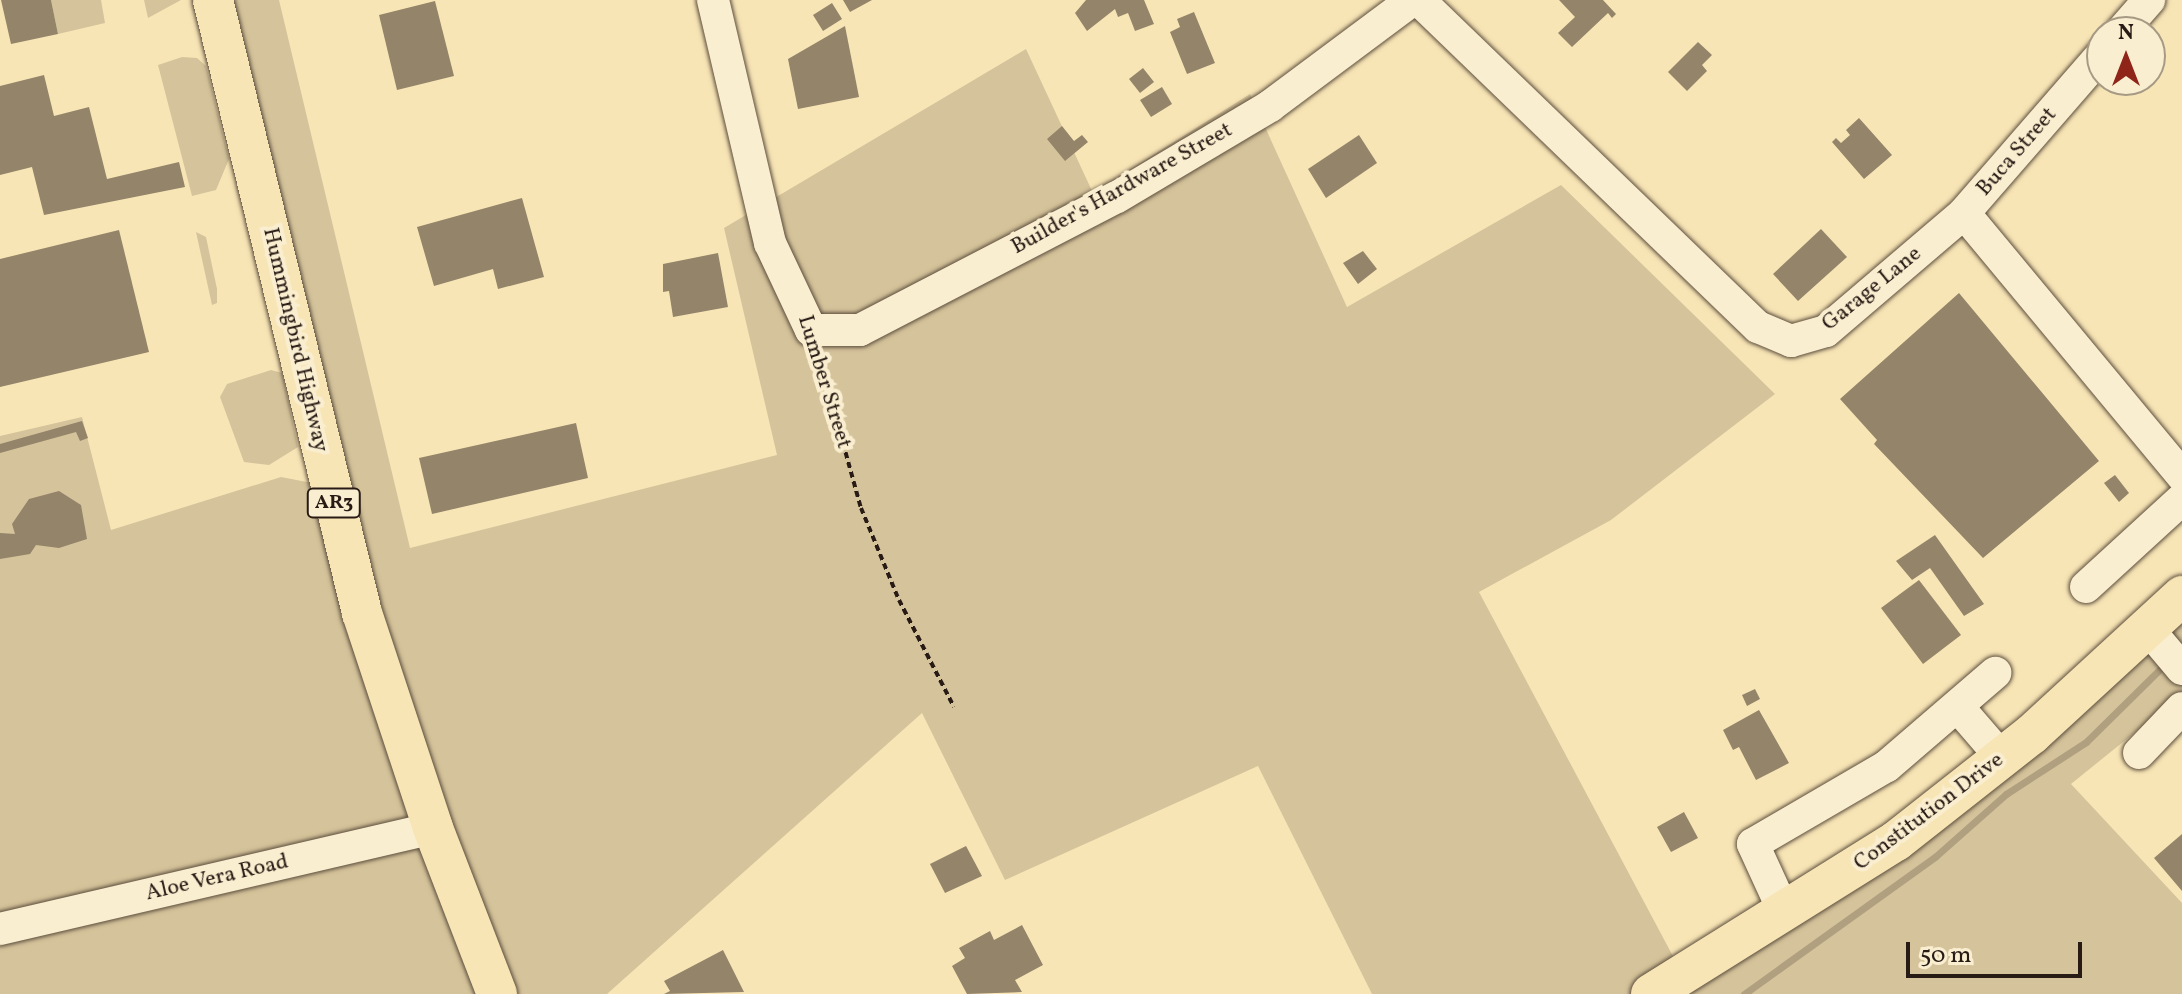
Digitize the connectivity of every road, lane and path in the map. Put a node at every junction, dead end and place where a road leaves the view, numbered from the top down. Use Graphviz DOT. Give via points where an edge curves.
graph roads {
  1 [pos="213,0"];
  2 [pos="713,0"];
  3 [pos="1412,0"];
  4 [pos="1419,0"];
  5 [pos="2149,0"];
  6 [pos="2135,16"];
  7 [pos="2086,72"];
  8 [pos="1964,213"];
  9 [pos="811,330"];
  10 [pos="2182,476"];
  11 [pos="2182,499"];
  12 [pos="2086,587"];
  13 [pos="2170,616"];
  14 [pos="2182,669"];
  15 [pos="1995,673"];
  16 [pos="954,707"];
  17 [pos="1958,707"];
  18 [pos="2182,708"];
  19 [pos="2139,753"];
  20 [pos="2002,758"];
  21 [pos="433,828"];
  22 [pos="1785,914"];
  23 [pos="0,929"];
  24 [pos="497,994"];
  25 [pos="1651,994"];
  1 -- 21 [label="main road, Hummingbird Highway / AR3" via="362,613"];
  2 -- 9 [label="street, Lumber Street" via="770,243"];
  3 -- 9 [label="street, Builder's Hardware Street" via="1270,106 1117,197 860,330"];
  4 -- 8 [label="street, Garage Lane" via="1758,327 1791,341 1826,331"];
  5 -- 6 [label="street"];
  7 -- 8 [label="street, Buca Street"];
  8 -- 10 [label="street"];
  9 -- 16 [label="path, Lumber Street" via="861,508 899,600"];
  11 -- 12 [label="street"];
  13 -- 14 [label="street"];
  13 -- 20 [label="main road, Constitution Drive"];
  15 -- 17 [label="street"];
  17 -- 20 [label="street"];
  17 -- 22 [label="street" via="1887,766 1753,844"];
  18 -- 19 [label="street"];
  20 -- 22 [label="main road, Constitution Drive" via="1896,841"];
  21 -- 23 [label="street, Aloe Vera Road"];
  21 -- 24 [label="main road, Hummingbird Highway / AR3"];
  22 -- 25 [label="main road, Constitution Drive"];
}
